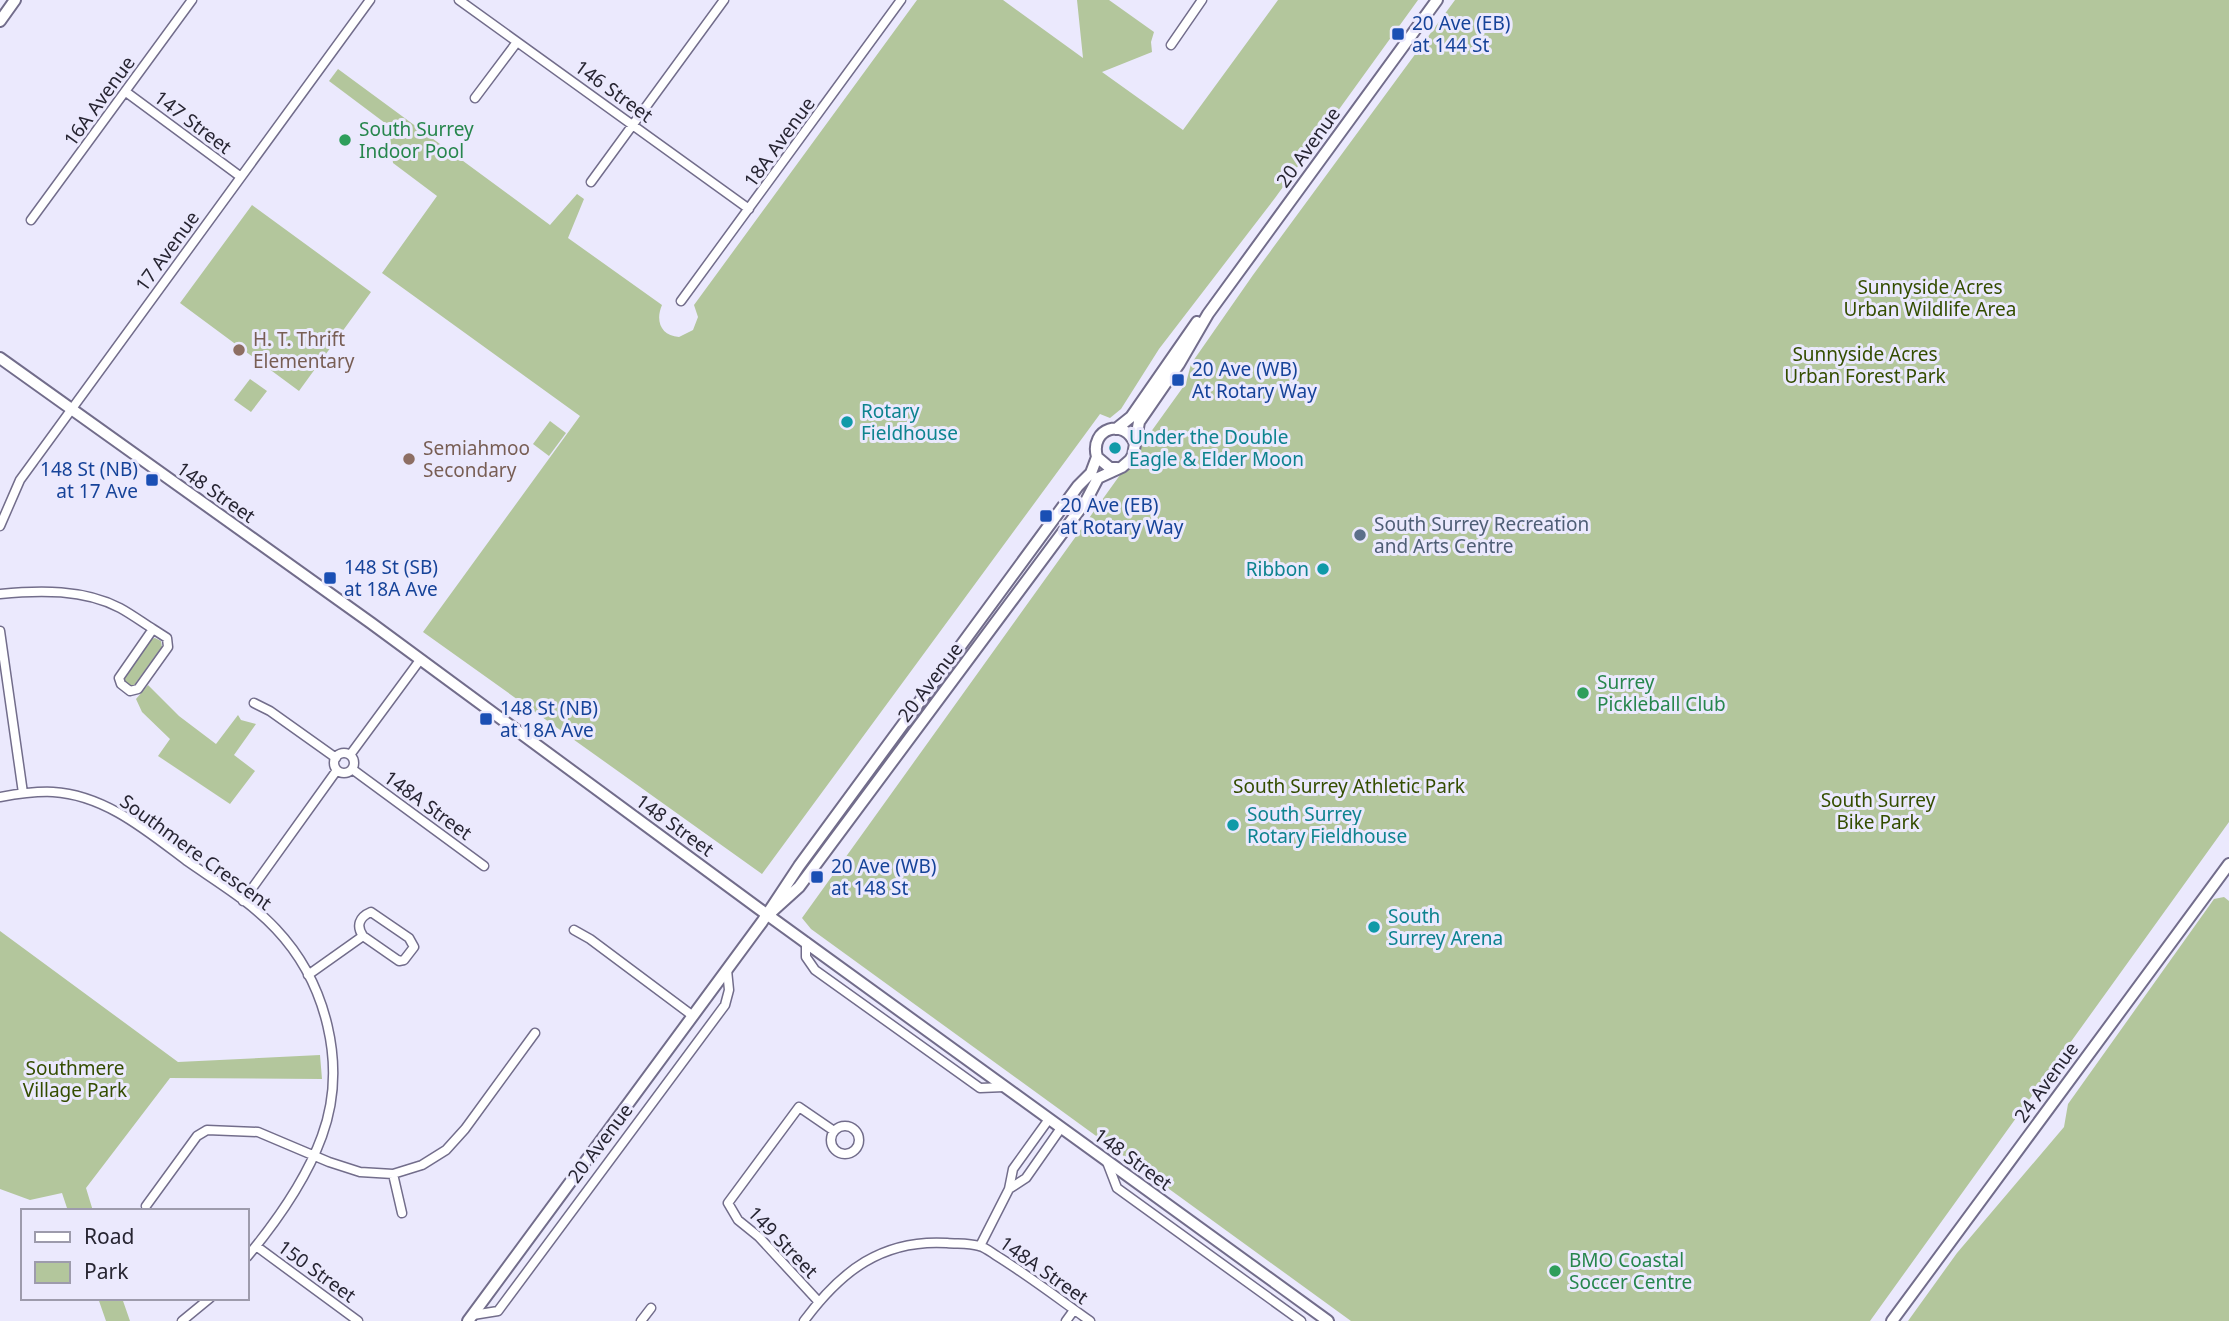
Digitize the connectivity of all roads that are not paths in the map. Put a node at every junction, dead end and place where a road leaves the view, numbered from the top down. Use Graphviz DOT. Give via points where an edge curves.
graph roads {
  1 [pos="16,0"];
  2 [pos="192,0"];
  3 [pos="370,0"];
  4 [pos="459,0"];
  5 [pos="724,0"];
  6 [pos="901,0"];
  7 [pos="1202,0"];
  8 [pos="1437,0"];
  9 [pos="4,8"];
  10 [pos="0,21"];
  11 [pos="517,42"];
  12 [pos="1171,45"];
  13 [pos="126,92"];
  14 [pos="475,97"];
  15 [pos="632,124"];
  16 [pos="241,177"];
  17 [pos="591,182"];
  18 [pos="749,209"];
  19 [pos="31,220"];
  20 [pos="681,301"];
  21 [pos="1208,314"];
  22 [pos="0,358"];
  23 [pos="70,410"];
  24 [pos="1116,429"];
  25 [pos="1135,446"];
  26 [pos="1097,457"];
  27 [pos="1116,468"];
  28 [pos="0,526"];
  29 [pos="0,594"];
  30 [pos="153,629"];
  31 [pos="0,631"];
  32 [pos="420,660"];
  33 [pos="254,703"];
  34 [pos="349,755"];
  35 [pos="336,758"];
  36 [pos="352,769"];
  37 [pos="337,770"];
  38 [pos="23,793"];
  39 [pos="0,797"];
  40 [pos="2229,863"];
  41 [pos="484,866"];
  42 [pos="243,901"];
  43 [pos="768,915"];
  44 [pos="574,930"];
  45 [pos="363,936"];
  46 [pos="806,942"];
  47 [pos="727,970"];
  48 [pos="308,975"];
  49 [pos="693,1016"];
  50 [pos="535,1033"];
  51 [pos="1004,1087"];
  52 [pos="1049,1119"];
  53 [pos="1061,1128"];
  54 [pos="834,1131"];
  55 [pos="314,1156"];
  56 [pos="1107,1161"];
  57 [pos="393,1174"];
  58 [pos="1009,1189"];
  59 [pos="146,1206"];
  60 [pos="402,1213"];
  61 [pos="256,1245"];
  62 [pos="980,1246"];
  63 [pos="248,1256"];
  64 [pos="208,1300"];
  65 [pos="818,1301"];
  66 [pos="651,1308"];
  67 [pos="1074,1310"];
  68 [pos="471,1318"];
  69 [pos="182,1321"];
  70 [pos="358,1321"];
  71 [pos="641,1321"];
  72 [pos="804,1321"];
  73 [pos="1066,1321"];
  74 [pos="1090,1321"];
  75 [pos="1301,1321"];
  76 [pos="1328,1321"];
  77 [pos="1892,1321"];
  1 -- 9 [label="street"];
  2 -- 13 [label="street, 16A Avenue"];
  3 -- 16 [label="street, 17 Avenue"];
  4 -- 11 [label="street, 146 Street"];
  5 -- 15 [label="street"];
  6 -- 18 [label="street, 18A Avenue"];
  7 -- 12 [label="street"];
  8 -- 21 [label="street, 20 Avenue"];
  9 -- 10 [label="street"];
  11 -- 14 [label="street"];
  11 -- 15 [label="street, 146 Street"];
  13 -- 16 [label="street, 147 Street"];
  13 -- 19 [label="street, 16A Avenue"];
  15 -- 17 [label="street"];
  15 -- 18 [label="street, 146 Street"];
  16 -- 23 [label="street, 17 Avenue"];
  18 -- 20 [label="street, 18A Avenue"];
  21 -- 24 [label="street, 20 Avenue" via="1131,417"];
  21 -- 25 [label="street, 20 Avenue" via="1139,422"];
  22 -- 23 [label="street, 148 Street"];
  23 -- 28 [label="street, 17 Avenue" via="20,480"];
  23 -- 32 [label="street, 148 Street"];
  24 -- 25 [label="street" via="1128,433"];
  24 -- 26 [label="street" via="1098,437"];
  25 -- 27 [label="street" via="1130,460"];
  26 -- 27 [label="street"];
  26 -- 43 [label="street, 20 Avenue" via="1091,473 814,846"];
  27 -- 43 [label="street, 20 Avenue" via="1098,478 1086,501 799,887"];
  29 -- 30 [label="street" via="82,596 118,607"];
  30 -- 30 [label="street" via="120,678 130,691 138,689 167,647 167,638"];
  31 -- 38 [label="street"];
  32 -- 34 [label="street"];
  32 -- 43 [label="street, 148 Street"];
  33 -- 35 [label="street"];
  34 -- 35 [label="street"];
  34 -- 36 [label="street" via="354,761"];
  35 -- 37 [label="street"];
  36 -- 37 [label="street" via="347,773"];
  36 -- 41 [label="street, 148A Street"];
  37 -- 42 [label="street"];
  38 -- 39 [label="street, Southmere Crescent"];
  38 -- 42 [label="street, Southmere Crescent" via="80,796 119,812"];
  40 -- 77 [label="street, 24 Avenue"];
  42 -- 48 [label="street, Southmere Crescent" via="275,928"];
  43 -- 46 [label="street, 148 Street"];
  43 -- 47 [label="street, 20 Avenue"];
  44 -- 49 [label="street"];
  45 -- 45 [label="street" via="359,924 372,912 409,938 414,947 399,961"];
  45 -- 48 [label="street"];
  46 -- 51 [label="street, 148 Street"];
  46 -- 51 [label="street" via="806,957 815,970 980,1088"];
  47 -- 49 [label="street, 20 Avenue"];
  47 -- 68 [label="street, 20 Avenue" via="729,990 716,1016 498,1311"];
  48 -- 55 [label="street, Southmere Crescent" via="327,1020 332,1066 331,1096"];
  49 -- 68 [label="street, 20 Avenue"];
  50 -- 57 [label="street" via="446,1150 422,1165"];
  51 -- 52 [label="street, 148 Street"];
  52 -- 53 [label="street, 148 Street"];
  52 -- 58 [label="street" via="1013,1169"];
  53 -- 56 [label="street, 148 Street"];
  53 -- 58 [label="street" via="1026,1178"];
  54 -- 65 [label="street, 149 Street" via="799,1107 728,1203 738,1220"];
  55 -- 57 [label="street" via="360,1172"];
  55 -- 59 [label="street" via="258,1132 207,1130 197,1136"];
  55 -- 61 [label="street, Southmere Crescent"];
  56 -- 75 [label="street" via="1117,1188"];
  56 -- 76 [label="street, 148 Street"];
  57 -- 60 [label="street"];
  58 -- 62 [label="street"];
  61 -- 63 [label="street, Southmere Crescent"];
  61 -- 70 [label="street, 150 Street"];
  62 -- 65 [label="street" via="926,1242 900,1246 849,1271"];
  62 -- 67 [label="street, 148A Street"];
  64 -- 69 [label="street"];
  65 -- 72 [label="street"];
  66 -- 71 [label="street"];
  67 -- 73 [label="street"];
  67 -- 74 [label="street, 148A Street"];
}
